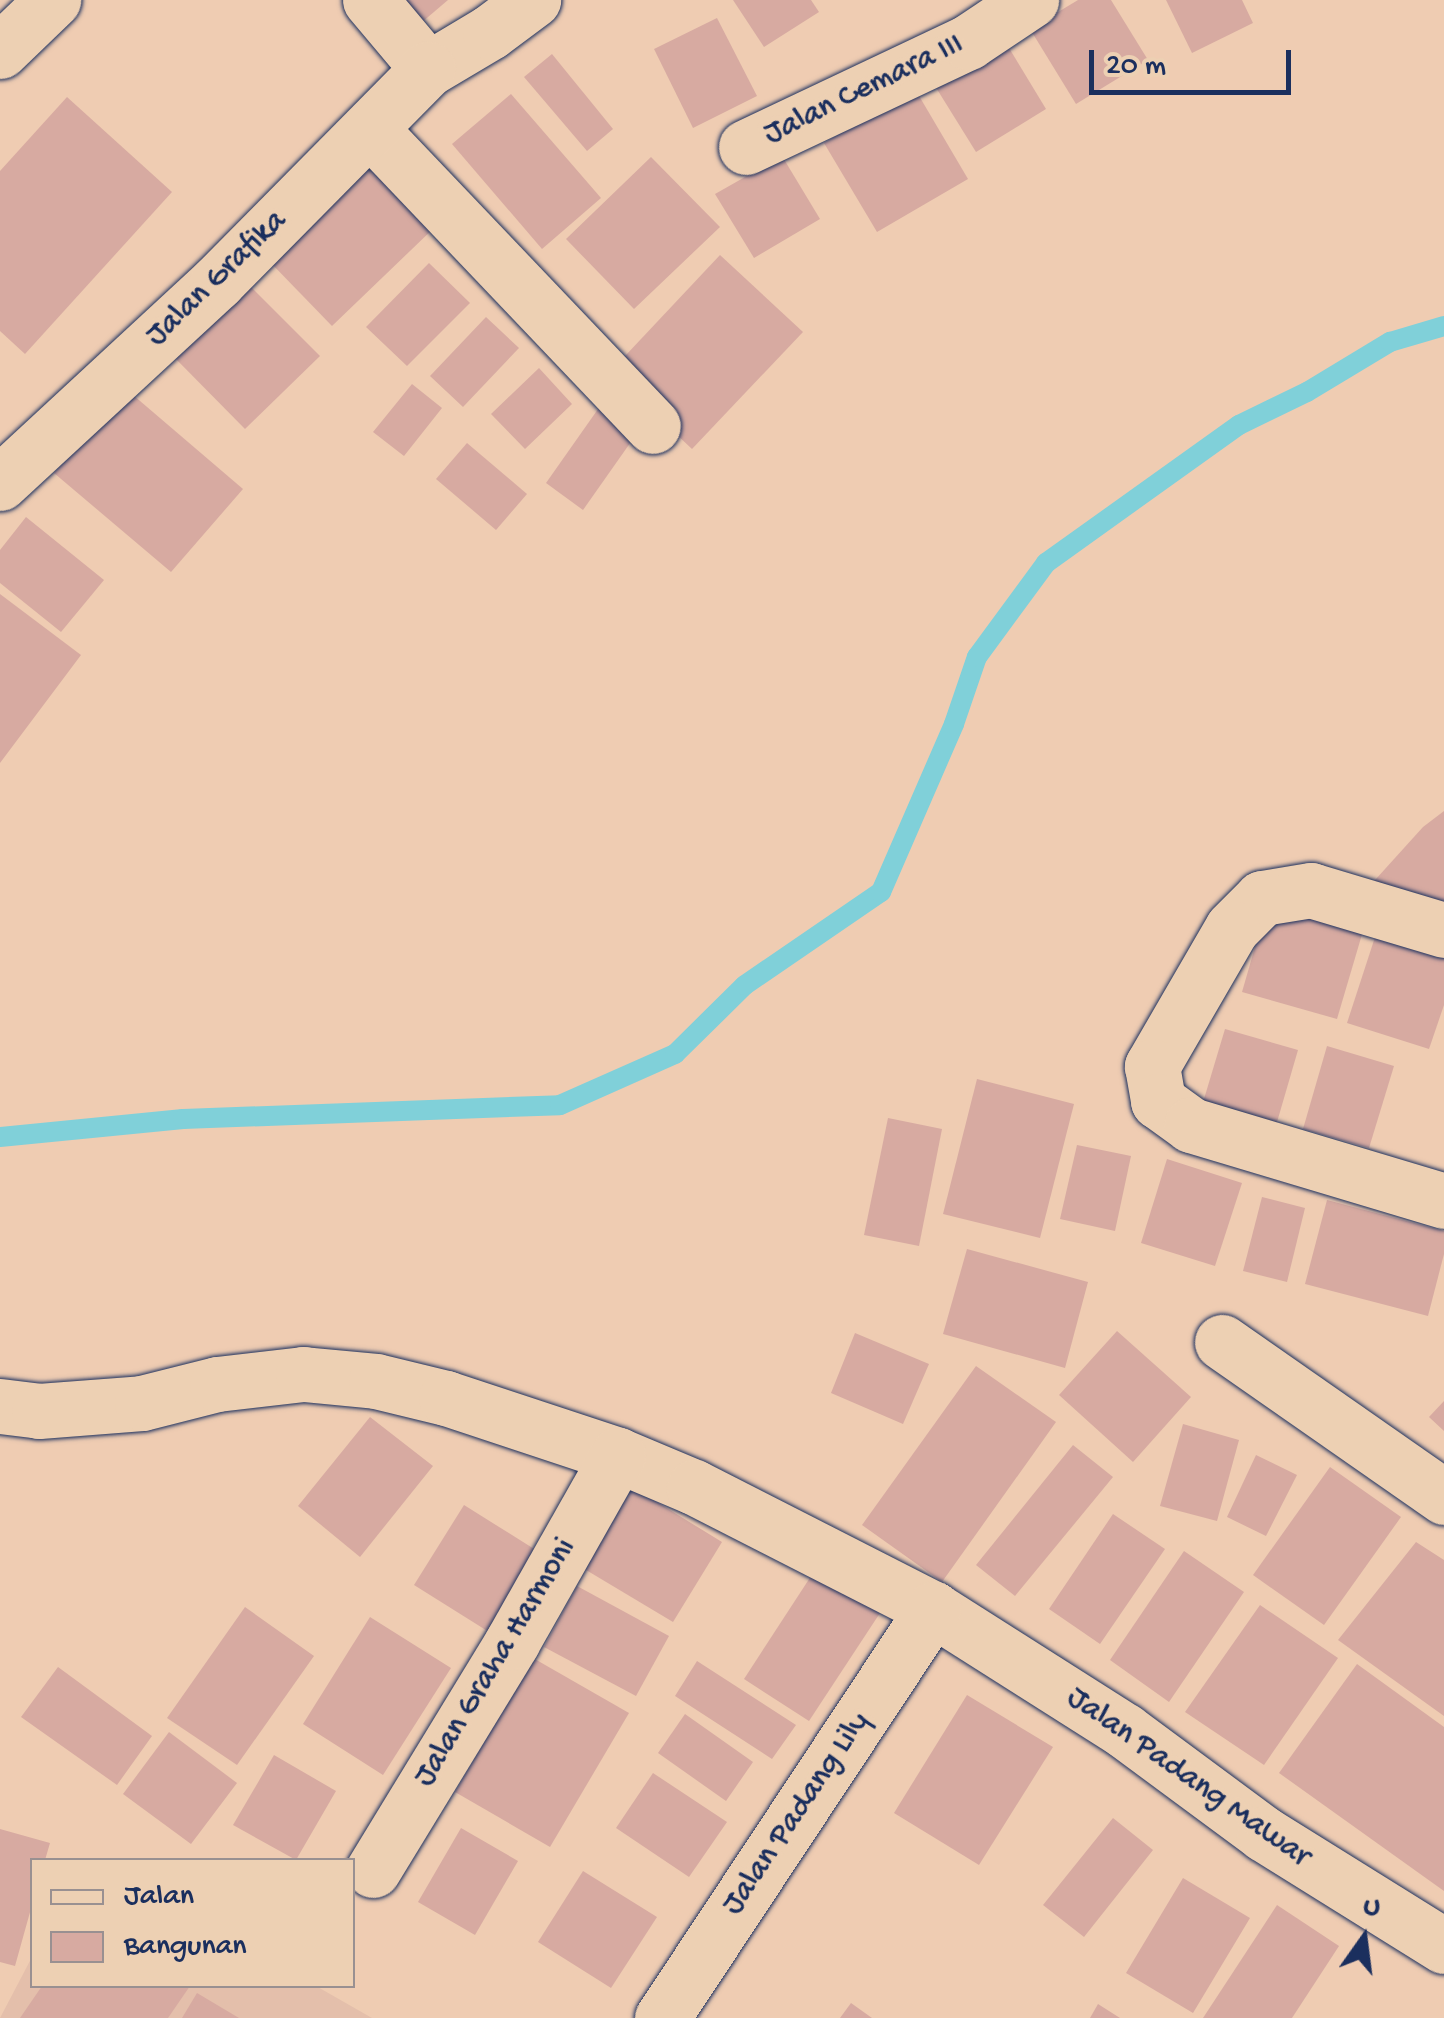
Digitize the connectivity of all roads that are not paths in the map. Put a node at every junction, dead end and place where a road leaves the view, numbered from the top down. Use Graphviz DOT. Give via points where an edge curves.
graph roads {
  1 [pos="53,0"];
  2 [pos="370,0"];
  3 [pos="532,0"];
  4 [pos="1031,0"];
  5 [pos="0,51"];
  6 [pos="428,69"];
  7 [pos="370,128"];
  8 [pos="746,147"];
  9 [pos="653,426"];
  10 [pos="0,483"];
  11 [pos="1444,930"];
  12 [pos="1444,1201"];
  13 [pos="1222,1342"];
  14 [pos="0,1406"];
  15 [pos="618,1455"];
  16 [pos="1444,1497"];
  17 [pos="933,1609"];
  18 [pos="373,1870"];
  19 [pos="1444,1946"];
  20 [pos="662,2018"];
  1 -- 5 [label="street"];
  2 -- 6 [label="street"];
  3 -- 6 [label="street"];
  4 -- 8 [label="street, Jalan Cemara III" via="968,42"];
  6 -- 7 [label="street, Jalan Grafika"];
  7 -- 9 [label="street"];
  7 -- 10 [label="street, Jalan Grafika" via="217,282"];
  11 -- 12 [label="street" via="1312,890 1262,898 1232,928 1152,1066 1158,1101 1192,1125"];
  13 -- 16 [label="street"];
  14 -- 15 [label="street" via="39,1410 142,1402 303,1374 429,1394"];
  15 -- 17 [label="street"];
  15 -- 18 [label="street, Jalan Graha Harmoni"];
  17 -- 19 [label="street, Jalan Padang Mawar" via="1125,1731 1264,1834"];
  17 -- 20 [label="street, Jalan Padang Lily"];
}
